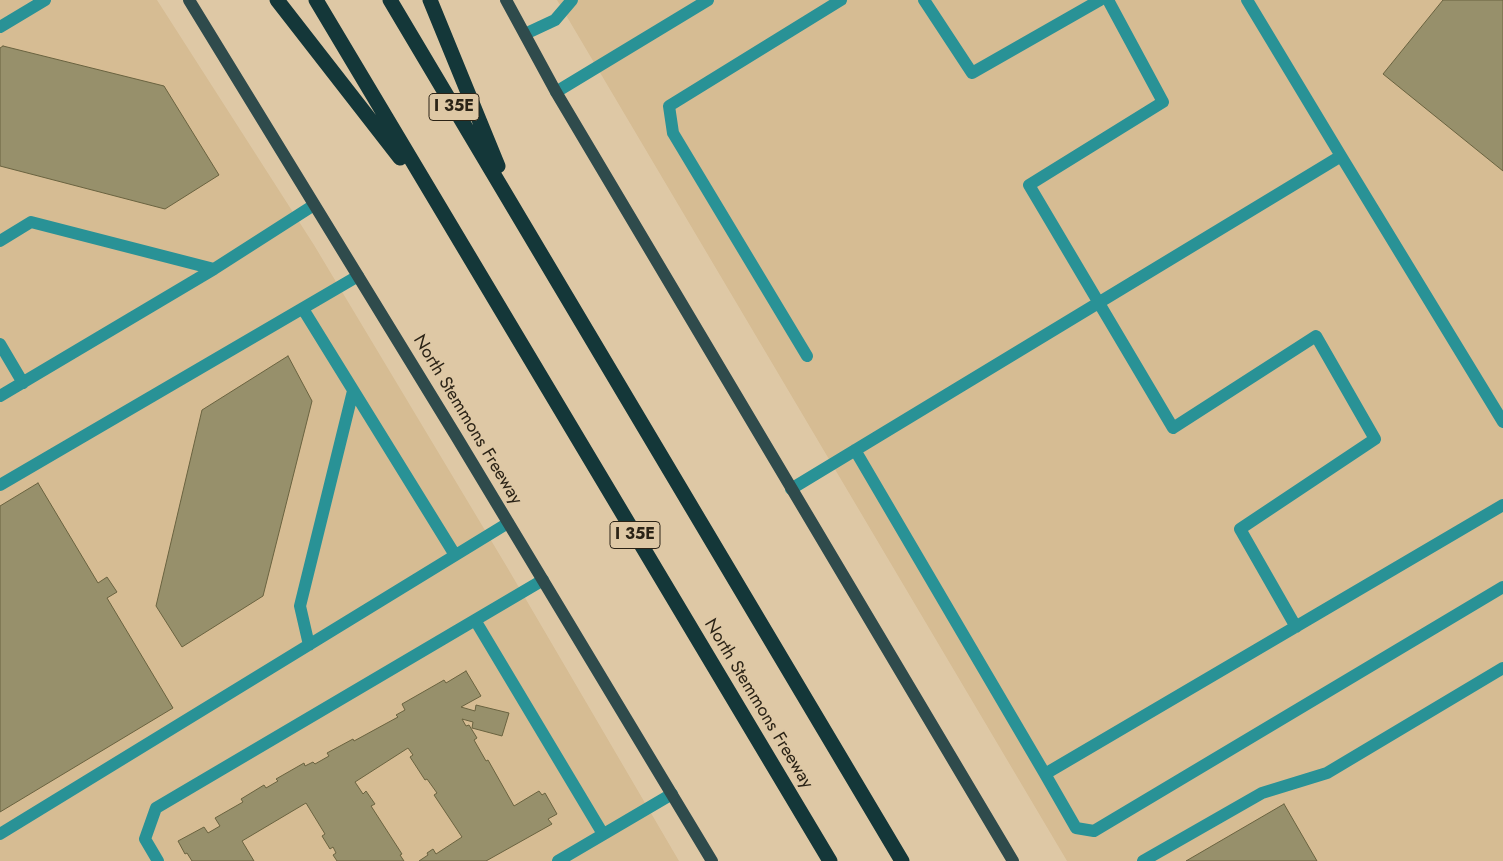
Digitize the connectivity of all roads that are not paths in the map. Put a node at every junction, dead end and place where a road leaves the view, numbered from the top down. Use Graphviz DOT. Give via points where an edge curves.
graph roads {
  1 [pos="45,0"];
  2 [pos="189,0"];
  3 [pos="277,0"];
  4 [pos="316,0"];
  5 [pos="390,0"];
  6 [pos="430,0"];
  7 [pos="506,0"];
  8 [pos="572,0"];
  9 [pos="708,0"];
  10 [pos="840,0"];
  11 [pos="924,0"];
  12 [pos="1100,0"];
  13 [pos="1108,0"];
  14 [pos="1247,0"];
  15 [pos="0,27"];
  16 [pos="525,34"];
  17 [pos="556,92"];
  18 [pos="1341,156"];
  19 [pos="314,205"];
  20 [pos="439,208"];
  21 [pos="517,214"];
  22 [pos="0,241"];
  23 [pos="214,269"];
  24 [pos="358,276"];
  25 [pos="1100,302"];
  26 [pos="303,309"];
  27 [pos="0,344"];
  28 [pos="807,356"];
  29 [pos="23,383"];
  30 [pos="354,391"];
  31 [pos="0,396"];
  32 [pos="1503,422"];
  33 [pos="855,450"];
  34 [pos="0,484"];
  35 [pos="791,489"];
  36 [pos="1503,505"];
  37 [pos="508,523"];
  38 [pos="455,555"];
  39 [pos="543,580"];
  40 [pos="1503,587"];
  41 [pos="475,620"];
  42 [pos="1296,627"];
  43 [pos="310,645"];
  44 [pos="1503,668"];
  45 [pos="1045,774"];
  46 [pos="672,794"];
  47 [pos="0,834"];
  48 [pos="603,834"];
  49 [pos="158,861"];
  50 [pos="558,861"];
  51 [pos="712,861"];
  52 [pos="830,861"];
  53 [pos="902,861"];
  54 [pos="1013,861"];
  55 [pos="1143,861"];
  1 -- 15 [label="lane"];
  2 -- 19 [label="main road, North Stemmons Freeway"];
  3 -- 20 [label="highway"];
  4 -- 20 [label="highway, North Stemmons Freeway / I 35E"];
  5 -- 21 [label="highway, I 35E"];
  6 -- 21 [label="highway"];
  7 -- 16 [label="main road"];
  8 -- 16 [label="lane" via="555,20"];
  9 -- 17 [label="lane"];
  10 -- 28 [label="lane" via="669,106 673,133"];
  11 -- 12 [label="lane" via="972,73"];
  13 -- 25 [label="lane" via="1162,102 1029,184"];
  14 -- 18 [label="lane"];
  16 -- 17 [label="main road"];
  17 -- 35 [label="main road"];
  18 -- 25 [label="lane"];
  18 -- 32 [label="lane"];
  19 -- 23 [label="lane"];
  19 -- 24 [label="main road, North Stemmons Freeway"];
  20 -- 52 [label="highway, North Stemmons Freeway / I 35E"];
  21 -- 53 [label="highway, I 35E"];
  22 -- 23 [label="lane" via="31,222"];
  23 -- 29 [label="lane"];
  24 -- 26 [label="lane"];
  24 -- 37 [label="main road, North Stemmons Freeway"];
  25 -- 33 [label="lane"];
  25 -- 42 [label="lane" via="1173,428 1316,336 1375,440 1240,529"];
  26 -- 30 [label="lane"];
  26 -- 34 [label="lane"];
  27 -- 29 [label="lane"];
  29 -- 31 [label="lane"];
  30 -- 38 [label="lane"];
  30 -- 43 [label="lane" via="300,606"];
  33 -- 35 [label="lane"];
  33 -- 45 [label="lane"];
  35 -- 54 [label="main road"];
  36 -- 42 [label="lane"];
  37 -- 38 [label="lane"];
  37 -- 39 [label="main road, North Stemmons Freeway"];
  38 -- 43 [label="lane"];
  39 -- 41 [label="lane"];
  39 -- 46 [label="main road, North Stemmons Freeway"];
  40 -- 45 [label="lane" via="1094,831 1076,828"];
  41 -- 48 [label="lane"];
  41 -- 49 [label="lane" via="156,808 145,840"];
  42 -- 45 [label="lane"];
  43 -- 47 [label="lane"];
  44 -- 55 [label="lane" via="1327,773 1262,793"];
  46 -- 48 [label="lane"];
  46 -- 51 [label="main road, North Stemmons Freeway"];
  48 -- 50 [label="lane"];
}
